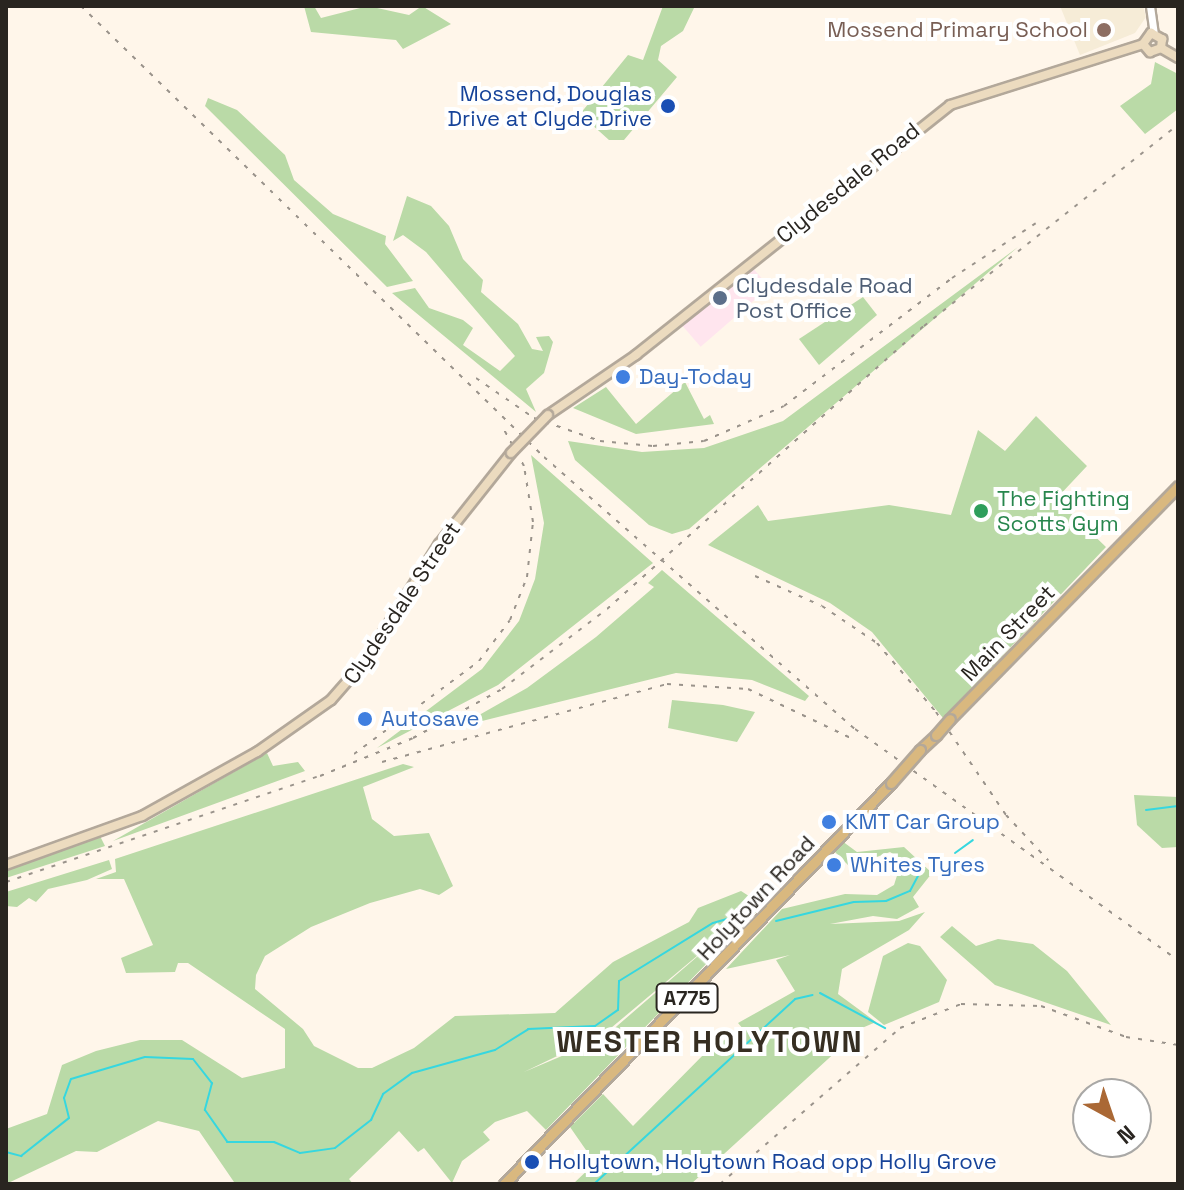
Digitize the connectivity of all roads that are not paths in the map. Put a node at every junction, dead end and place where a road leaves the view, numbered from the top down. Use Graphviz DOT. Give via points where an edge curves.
graph roads {
  1 [pos="1150,6"];
  2 [pos="1154,33"];
  3 [pos="1143,44"];
  4 [pos="1161,48"];
  5 [pos="1178,58"];
  6 [pos="511,453"];
  7 [pos="1178,486"];
  8 [pos="866,808"];
  9 [pos="6,865"];
  10 [pos="504,1184"];
  1 -- 2 [label="street"];
  2 -- 3 [label="main road, Clydesdale Road"];
  2 -- 4 [label="main road"];
  3 -- 4 [label="main road" via="1150,52"];
  3 -- 6 [label="main road, Clydesdale Road, bridge" via="950,105 926,120 636,355 548,415"];
  4 -- 5 [label="main road"];
  6 -- 9 [label="main road, Clydesdale Street" via="434,550 354,676 313,714 142,816"];
  7 -- 8 [label="main road, Main Street / A775, bridge"];
  8 -- 10 [label="main road, Holytown Road / A775"];
}
